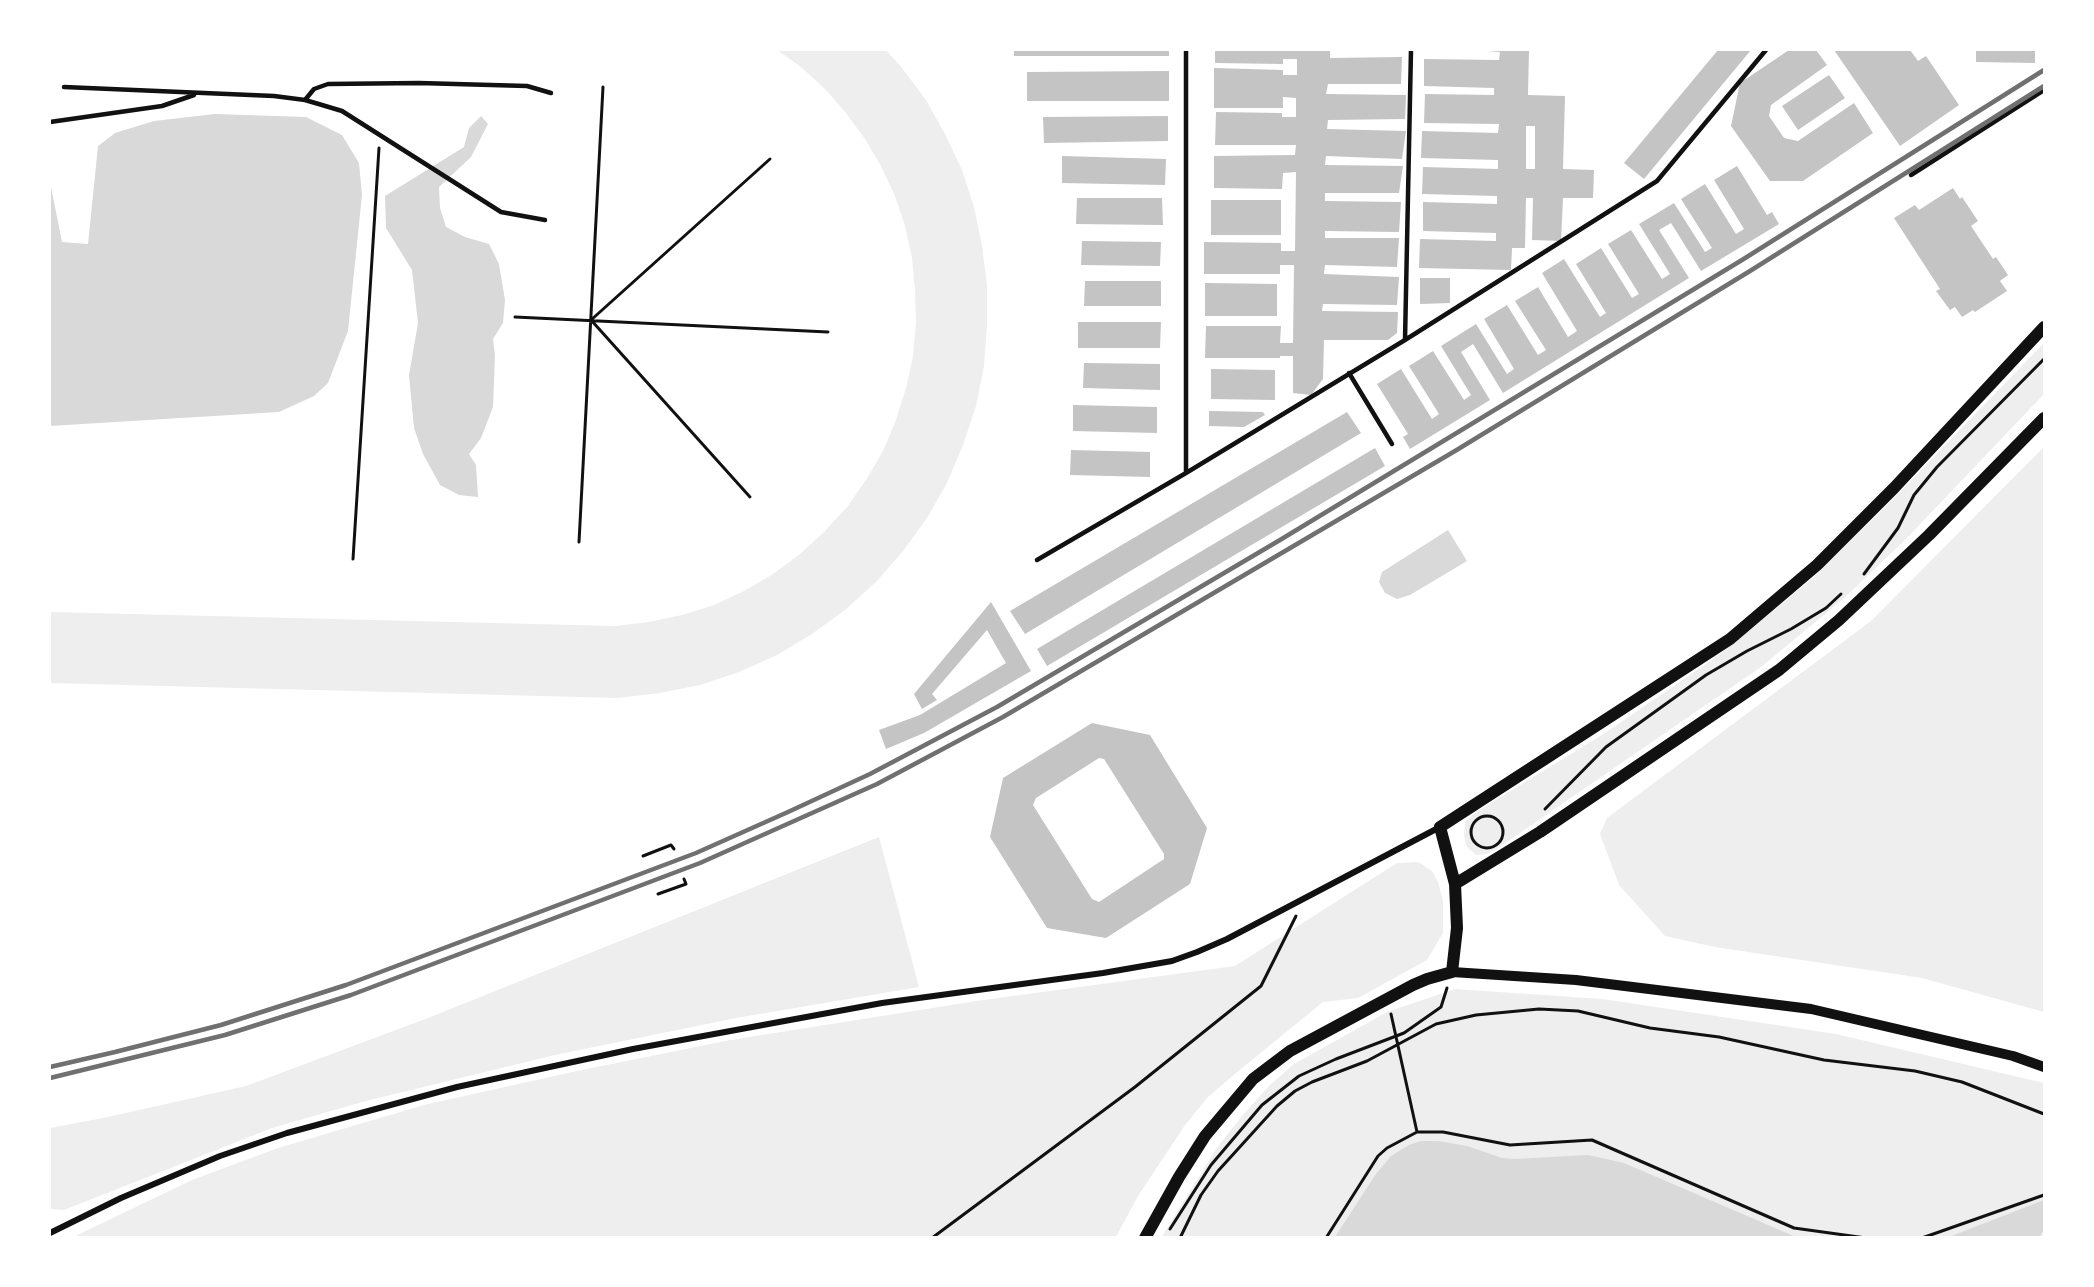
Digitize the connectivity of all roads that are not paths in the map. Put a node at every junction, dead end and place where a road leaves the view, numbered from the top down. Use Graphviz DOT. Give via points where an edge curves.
graph roads {
  1 [pos="1186,50"];
  2 [pos="1411,50"];
  3 [pos="1766,50"];
  4 [pos="64,87"];
  5 [pos="2044,90"];
  6 [pos="198,93"];
  7 [pos="551,93"];
  8 [pos="305,100"];
  9 [pos="50,122"];
  10 [pos="1911,175"];
  11 [pos="545,220"];
  12 [pos="2044,327"];
  13 [pos="1405,340"];
  14 [pos="1349,374"];
  15 [pos="2044,418"];
  16 [pos="1392,444"];
  17 [pos="1186,472"];
  18 [pos="1037,560"];
  19 [pos="1440,827"];
  20 [pos="1455,884"];
  21 [pos="1452,972"];
  22 [pos="2044,1067"];
  23 [pos="50,1233"];
  24 [pos="1145,1238"];
  1 -- 17 [label="lane"];
  2 -- 13 [label="lane"];
  3 -- 13 [label="lane" via="1658,181"];
  4 -- 6 [label="lane"];
  5 -- 10 [label="lane"];
  6 -- 8 [label="lane"];
  6 -- 9 [label="lane" via="162,106"];
  7 -- 8 [label="lane" via="527,86 328,84 314,89"];
  8 -- 11 [label="lane" via="342,111 501,212"];
  12 -- 19 [label="main road" via="1817,565 1730,639"];
  13 -- 14 [label="lane"];
  14 -- 16 [label="lane"];
  14 -- 17 [label="lane"];
  15 -- 20 [label="main road" via="1921,543 1779,670 1540,832"];
  17 -- 18 [label="lane"];
  19 -- 20 [label="main road"];
  19 -- 23 [label="street" via="1227,939 1172,961 882,1003 633,1049 425,1096 287,1133 220,1156"];
  20 -- 21 [label="main road" via="1457,928"];
  21 -- 22 [label="street" via="1576,980 1811,1009 2013,1056"];
  21 -- 24 [label="main road" via="1427,979 1290,1051 1253,1079 1205,1136"];
}
